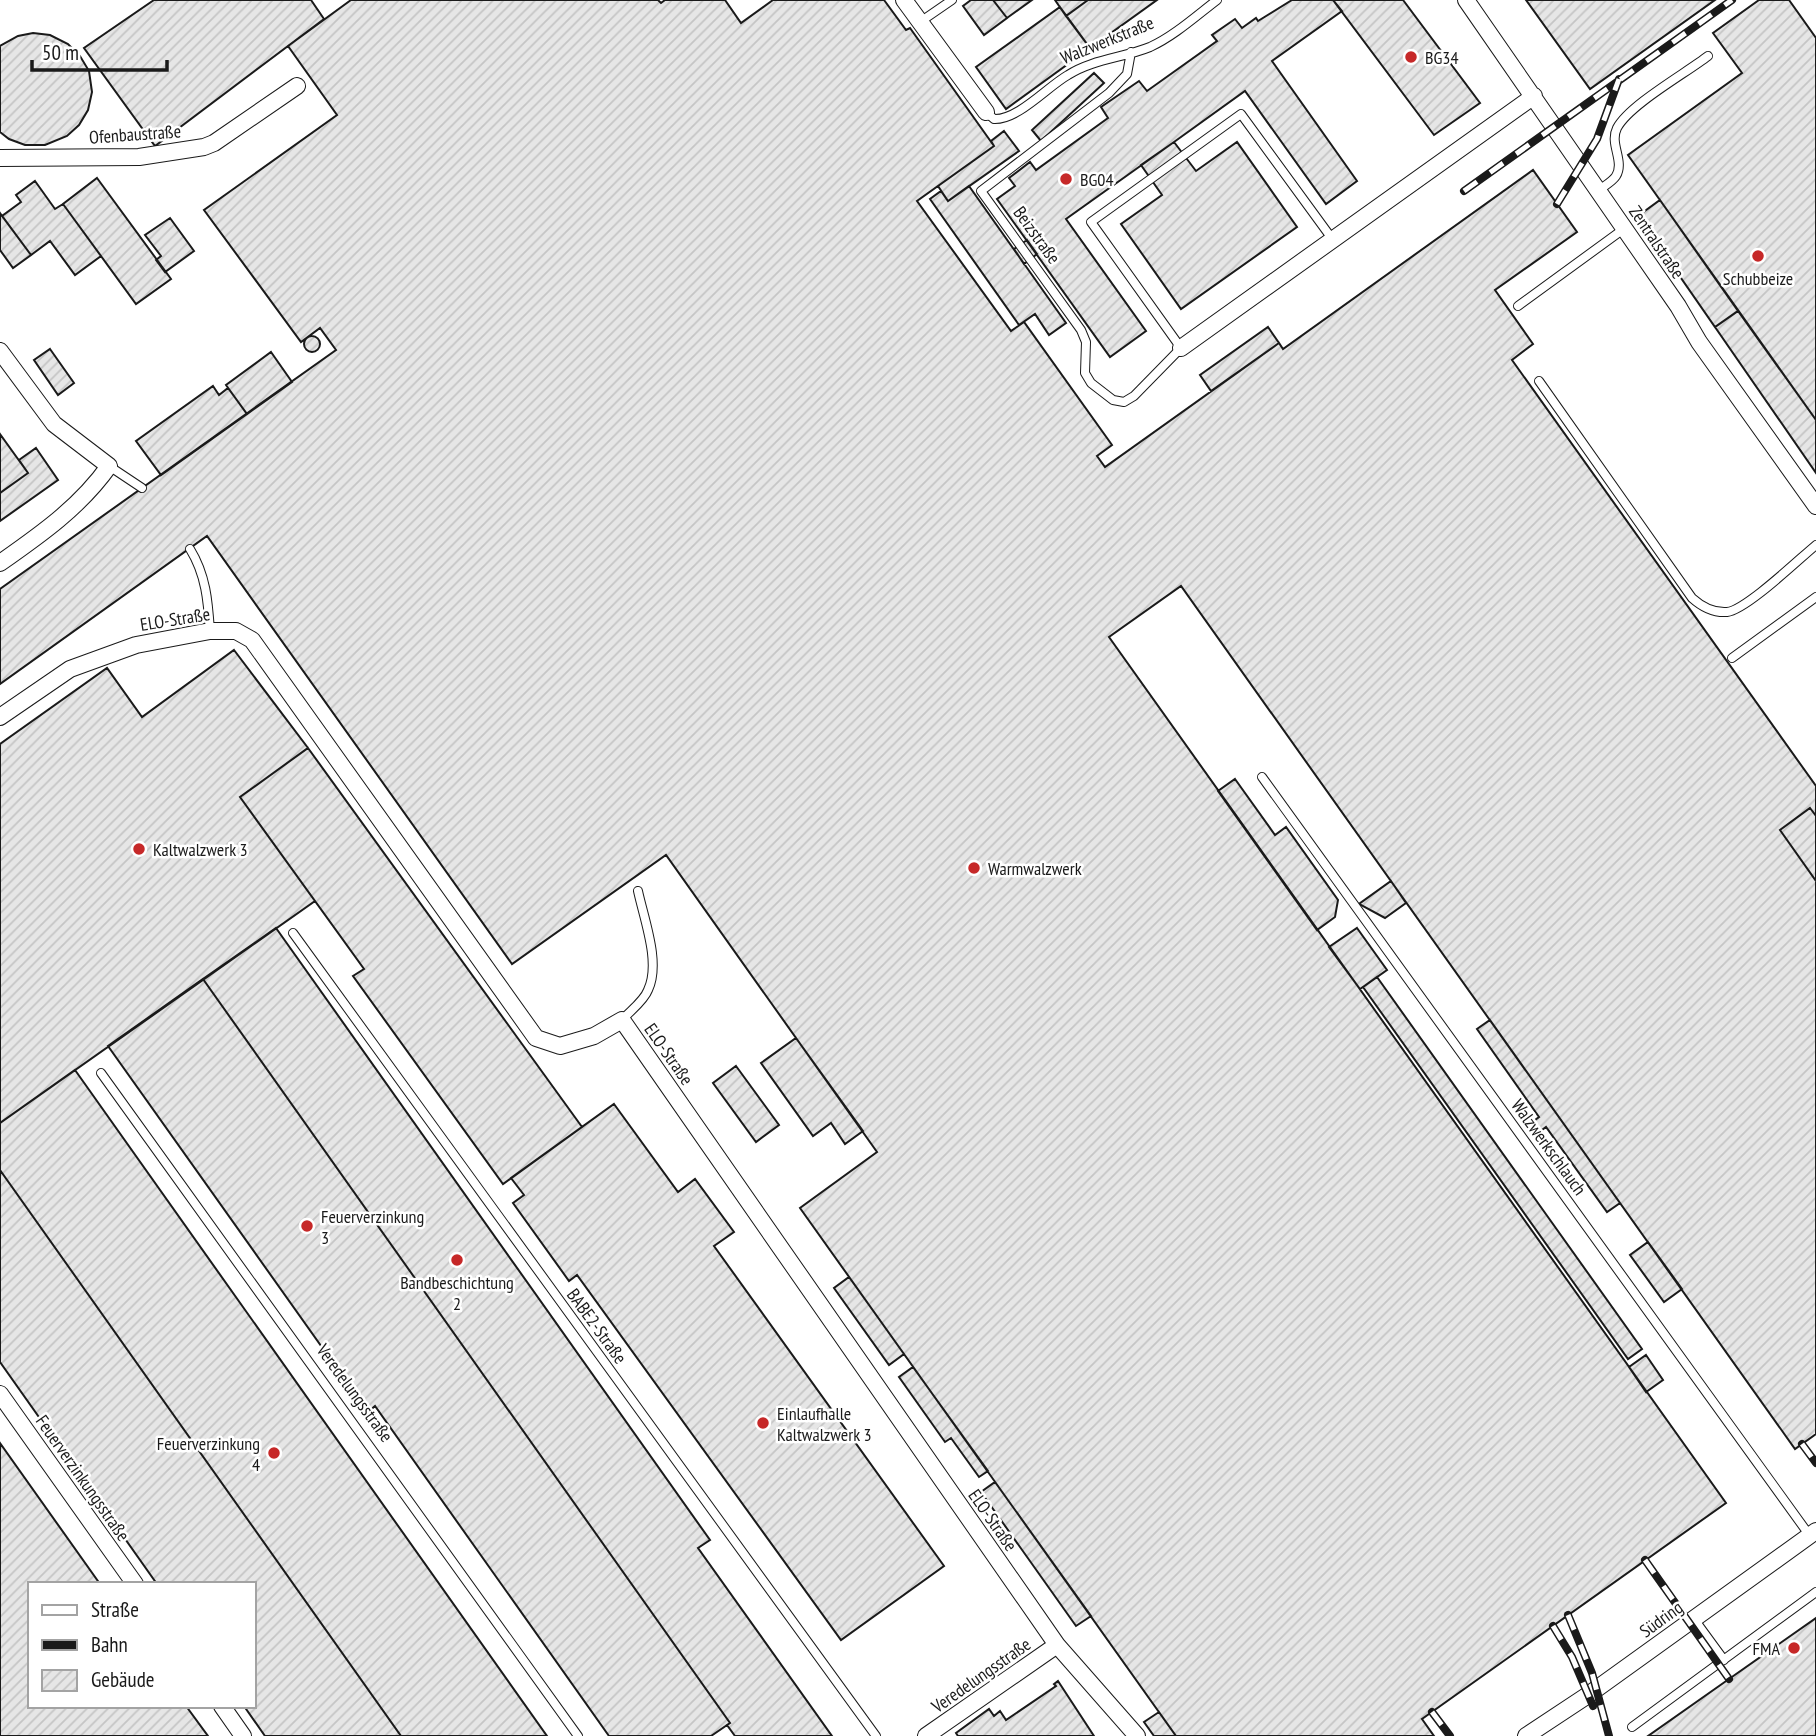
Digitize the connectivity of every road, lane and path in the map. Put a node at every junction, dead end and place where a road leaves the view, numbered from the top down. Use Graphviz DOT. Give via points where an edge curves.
graph roads {
  1 [pos="904,0"];
  2 [pos="951,0"];
  3 [pos="1217,0"];
  4 [pos="1466,0"];
  5 [pos="920,22"];
  6 [pos="1131,52"];
  7 [pos="1709,57"];
  8 [pos="297,86"];
  9 [pos="1534,96"];
  10 [pos="986,112"];
  11 [pos="0,158"];
  12 [pos="1599,190"];
  13 [pos="1625,228"];
  14 [pos="1333,240"];
  15 [pos="1518,306"];
  16 [pos="1181,348"];
  17 [pos="0,351"];
  18 [pos="1539,381"];
  19 [pos="109,466"];
  20 [pos="142,488"];
  21 [pos="1816,506"];
  22 [pos="1816,545"];
  23 [pos="190,549"];
  24 [pos="0,563"];
  25 [pos="1816,597"];
  26 [pos="210,631"];
  27 [pos="1732,657"];
  28 [pos="0,717"];
  29 [pos="1262,777"];
  30 [pos="638,891"];
  31 [pos="293,933"];
  32 [pos="622,1020"];
  33 [pos="101,1073"];
  34 [pos="0,1394"];
  35 [pos="1813,1534"];
  36 [pos="134,1582"];
  37 [pos="1816,1592"];
  38 [pos="1694,1619"];
  39 [pos="1057,1645"];
  40 [pos="1724,1660"];
  41 [pos="223,1708"];
  42 [pos="1632,1727"];
  43 [pos="243,1736"];
  44 [pos="578,1736"];
  45 [pos="876,1736"];
  46 [pos="926,1736"];
  47 [pos="1137,1736"];
  48 [pos="1526,1736"];
  1 -- 5 [label="street, Walzwerkstraße"];
  2 -- 5 [label="lane"];
  3 -- 6 [label="lane, Walzwerkstraße" via="1164,39"];
  4 -- 9 [label="street, Zentralstraße"];
  5 -- 10 [label="street, Walzwerkstraße"];
  6 -- 10 [label="lane, Walzwerkstraße" via="1080,68 1010,116 994,119"];
  6 -- 16 [label="lane, Beizstraße" via="1127,74 1110,93 981,191 1081,330 1086,342 1085,373 1102,393 1124,402 1135,396"];
  7 -- 12 [label="lane" via="1623,119 1614,136 1616,175"];
  8 -- 11 [label="street, Ofenbaustraße" via="204,147 139,157"];
  9 -- 12 [label="street, Zentralstraße"];
  9 -- 14 [label="street, Beizstraße"];
  12 -- 13 [label="street, Zentralstraße"];
  13 -- 15 [label="lane"];
  13 -- 21 [label="street, Zentralstraße" via="1699,342"];
  14 -- 16 [label="street, Beizstraße"];
  14 -- 16 [label="lane" via="1241,114 1091,222"];
  17 -- 19 [label="street" via="54,424"];
  18 -- 22 [label="lane" via="1702,607 1730,612"];
  19 -- 20 [label="lane"];
  19 -- 24 [label="street" via="60,520"];
  23 -- 26 [label="lane" via="207,587"];
  25 -- 27 [label="lane"];
  26 -- 28 [label="street, ELO-Straße" via="136,645 70,669"];
  26 -- 32 [label="street, ELO-Straße" via="236,631 252,640 536,1038 561,1046 594,1036"];
  29 -- 35 [label="lane, Walzwerkschlauch"];
  30 -- 32 [label="lane" via="653,972 648,992"];
  31 -- 45 [label="lane, BABE2-Straße"];
  32 -- 39 [label="street, ELO-Straße"];
  33 -- 44 [label="lane, Veredelungsstraße"];
  34 -- 36 [label="street, Feuerverzinkungsstraße"];
  35 -- 38 [label="street, Südring"];
  37 -- 40 [label="lane"];
  38 -- 40 [label="lane"];
  38 -- 48 [label="street, Südring"];
  39 -- 46 [label="street, Veredelungsstraße"];
  39 -- 47 [label="street, ELO-Straße"];
  40 -- 42 [label="lane"];
  41 -- 43 [label="street"];
}
